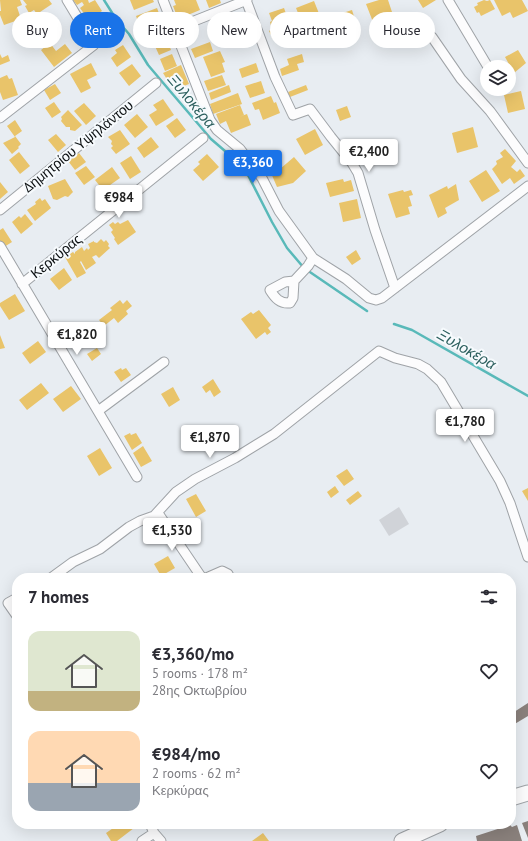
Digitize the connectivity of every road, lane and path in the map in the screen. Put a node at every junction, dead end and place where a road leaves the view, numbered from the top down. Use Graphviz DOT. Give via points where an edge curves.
graph roads {
  1 [pos="67,0"];
  2 [pos="163,0"];
  3 [pos="247,0"];
  4 [pos="448,0"];
  5 [pos="168,12"];
  6 [pos="199,19"];
  7 [pos="435,41"];
  8 [pos="182,48"];
  9 [pos="484,60"];
  10 [pos="156,83"];
  11 [pos="0,118"];
  12 [pos="203,138"];
  13 [pos="528,163"];
  14 [pos="528,186"];
  15 [pos="0,210"];
  16 [pos="0,246"];
  17 [pos="313,258"];
  18 [pos="294,281"];
  19 [pos="22,284"];
  20 [pos="395,288"];
  21 [pos="164,362"];
  22 [pos="98,411"];
  23 [pos="137,477"];
  24 [pos="158,513"];
  25 [pos="528,557"];
  26 [pos="58,573"];
  27 [pos="199,573"];
  28 [pos="12,601"];
  29 [pos="12,609"];
  30 [pos="528,792"];
  31 [pos="516,796"];
  32 [pos="152,829"];
  33 [pos="428,829"];
  34 [pos="154,833"];
  35 [pos="142,841"];
  36 [pos="161,841"];
  37 [pos="402,841"];
  1 -- 11 [label="street" via="94,45"];
  2 -- 5 [label="street"];
  3 -- 6 [label="street"];
  3 -- 20 [label="street" via="275,77 293,114 310,109 358,173"];
  4 -- 9 [label="street"];
  7 -- 13 [label="street" via="461,79 490,111"];
  8 -- 17 [label="street" via="210,120 217,130 240,149 262,178 279,211"];
  10 -- 15 [label="street, Δημητρίου Υψηλάντου"];
  12 -- 19 [label="street, Κερκύρας"];
  14 -- 20 [label="street"];
  16 -- 19 [label="street"];
  17 -- 18 [label="street"];
  17 -- 20 [label="street" via="346,279 369,298 382,298"];
  19 -- 22 [label="street"];
  21 -- 22 [label="street"];
  22 -- 23 [label="street"];
  24 -- 25 [label="street" via="182,488 274,434 379,351 418,364 441,382 497,476 510,503"];
  24 -- 26 [label="street" via="129,527 100,549 73,562"];
  24 -- 27 [label="street"];
  28 -- 29 [label="street" via="8,603"];
  30 -- 31 [label="main road"];
  32 -- 34 [label="street"];
  33 -- 37 [label="main road"];
  34 -- 35 [label="street"];
  34 -- 36 [label="street"];
}
